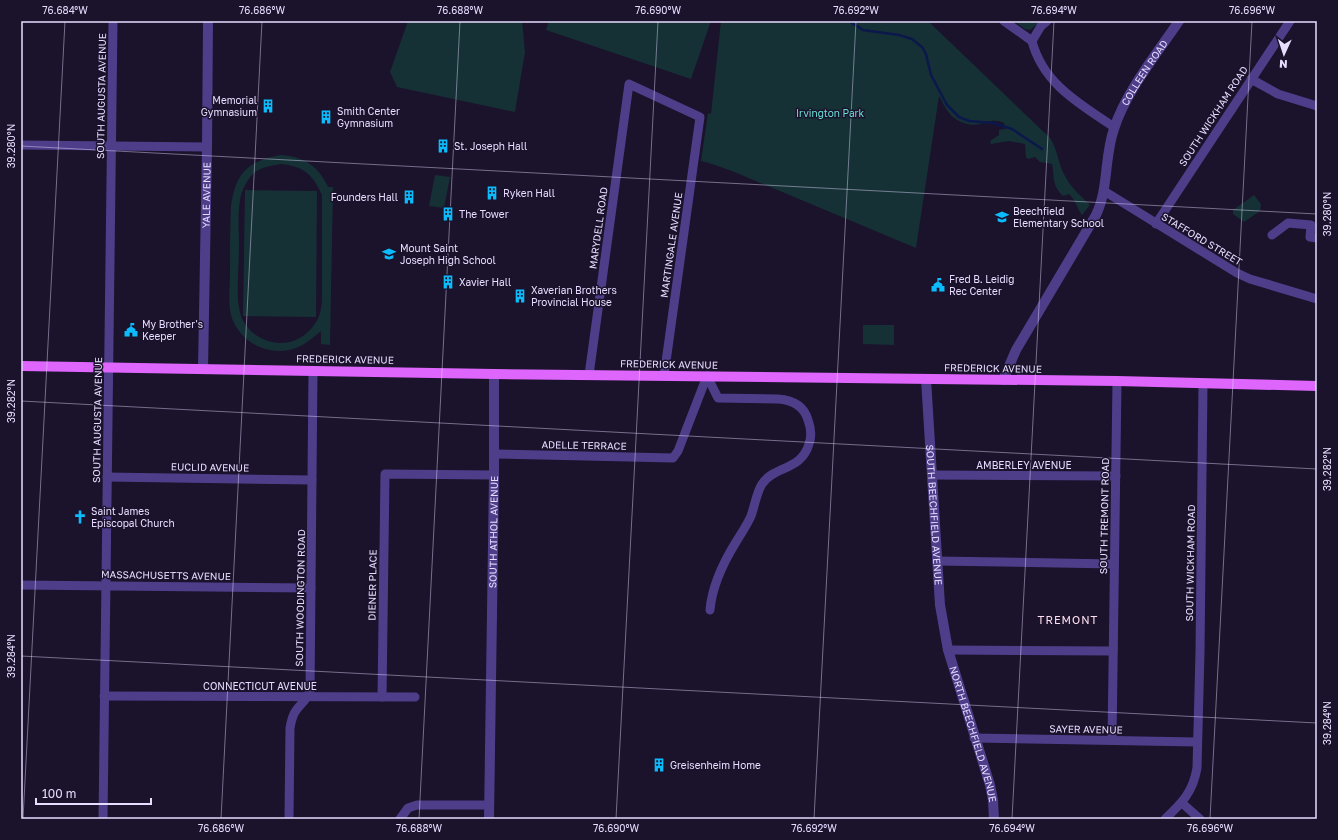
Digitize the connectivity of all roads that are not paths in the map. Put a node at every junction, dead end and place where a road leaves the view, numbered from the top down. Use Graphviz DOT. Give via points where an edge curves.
graph roads {
  1 [pos="113,21"];
  2 [pos="208,21"];
  3 [pos="1004,21"];
  4 [pos="1047,21"];
  5 [pos="1179,21"];
  6 [pos="1290,21"];
  7 [pos="1032,41"];
  8 [pos="1251,79"];
  9 [pos="1317,106"];
  10 [pos="700,117"];
  11 [pos="1114,128"];
  12 [pos="21,145"];
  13 [pos="111,146"];
  14 [pos="208,147"];
  15 [pos="1104,191"];
  16 [pos="1156,224"];
  17 [pos="1272,235"];
  18 [pos="1317,238"];
  19 [pos="1317,299"];
  20 [pos="21,366"];
  21 [pos="108,368"];
  22 [pos="203,369"];
  23 [pos="314,371"];
  24 [pos="494,374"];
  25 [pos="589,375"];
  26 [pos="664,376"];
  27 [pos="707,376"];
  28 [pos="926,379"];
  29 [pos="1003,380"];
  30 [pos="1117,382"];
  31 [pos="1204,384"];
  32 [pos="1317,386"];
  33 [pos="494,454"];
  34 [pos="494,475"];
  35 [pos="932,475"];
  36 [pos="1116,476"];
  37 [pos="107,477"];
  38 [pos="312,480"];
  39 [pos="936,561"];
  40 [pos="1114,564"];
  41 [pos="21,585"];
  42 [pos="106,586"];
  43 [pos="311,588"];
  44 [pos="710,610"];
  45 [pos="948,650"];
  46 [pos="1113,651"];
  47 [pos="104,696"];
  48 [pos="308,697"];
  49 [pos="382,697"];
  50 [pos="415,697"];
  51 [pos="974,738"];
  52 [pos="1112,740"];
  53 [pos="1198,742"];
  54 [pos="1182,803"];
  55 [pos="489,805"];
  56 [pos="103,819"];
  57 [pos="289,819"];
  58 [pos="400,819"];
  59 [pos="489,819"];
  60 [pos="994,819"];
  61 [pos="1165,819"];
  62 [pos="1200,819"];
  1 -- 13 [label="street, SOUTH AUGUSTA AVENUE"];
  2 -- 14 [label="street, YALE AVENUE"];
  3 -- 7 [label="street"];
  4 -- 7 [label="street"];
  5 -- 11 [label="street, COLLEEN ROAD" via="1129,96"];
  6 -- 8 [label="street, SOUTH WICKHAM ROAD"];
  7 -- 11 [label="street" via="1036,55 1053,81 1074,100"];
  8 -- 9 [label="street" via="1278,94"];
  8 -- 16 [label="street, SOUTH WICKHAM ROAD"];
  10 -- 25 [label="street, MARYDELL ROAD" via="630,84"];
  10 -- 26 [label="street, MARTINGALE AVENUE"];
  11 -- 15 [label="street"];
  12 -- 13 [label="street"];
  13 -- 14 [label="street"];
  13 -- 21 [label="street, SOUTH AUGUSTA AVENUE"];
  14 -- 22 [label="street, YALE AVENUE"];
  15 -- 16 [label="street, STAFFORD STREET"];
  15 -- 29 [label="street" via="1096,215 1016,350"];
  16 -- 19 [label="street, STAFFORD STREET" via="1250,280"];
  17 -- 18 [label="street" via="1288,223 1311,225 1310,237"];
  20 -- 21 [label="main road, FREDERICK AVENUE"];
  21 -- 22 [label="main road, FREDERICK AVENUE"];
  21 -- 37 [label="street, SOUTH AUGUSTA AVENUE"];
  22 -- 23 [label="main road, FREDERICK AVENUE"];
  23 -- 24 [label="main road, FREDERICK AVENUE"];
  23 -- 38 [label="street, SOUTH WOODINGTON ROAD"];
  24 -- 25 [label="main road, FREDERICK AVENUE"];
  24 -- 33 [label="street, SOUTH ATHOL AVENUE"];
  25 -- 26 [label="main road, FREDERICK AVENUE"];
  26 -- 27 [label="main road, FREDERICK AVENUE"];
  27 -- 28 [label="main road, FREDERICK AVENUE"];
  27 -- 33 [label="street, ADELLE TERRACE" via="673,458"];
  27 -- 44 [label="street" via="718,398 778,399 796,404 803,409 811,433 808,448 798,461 775,473 758,491 751,516 728,556 714,588"];
  28 -- 29 [label="main road, FREDERICK AVENUE"];
  28 -- 35 [label="street, SOUTH BEECHFIELD AVENUE"];
  29 -- 30 [label="main road, FREDERICK AVENUE"];
  30 -- 31 [label="main road, FREDERICK AVENUE"];
  30 -- 36 [label="street, SOUTH TREMONT ROAD"];
  31 -- 32 [label="main road, FREDERICK AVENUE"];
  31 -- 53 [label="street, SOUTH WICKHAM ROAD"];
  33 -- 34 [label="street, SOUTH ATHOL AVENUE"];
  34 -- 49 [label="street, DIENER PLACE" via="385,474"];
  34 -- 55 [label="street, SOUTH ATHOL AVENUE"];
  35 -- 36 [label="street, AMBERLEY AVENUE"];
  35 -- 39 [label="street, SOUTH BEECHFIELD AVENUE"];
  36 -- 40 [label="street, SOUTH TREMONT ROAD"];
  37 -- 38 [label="street, EUCLID AVENUE"];
  37 -- 42 [label="street, SOUTH AUGUSTA AVENUE"];
  38 -- 43 [label="street, SOUTH WOODINGTON ROAD"];
  39 -- 40 [label="street"];
  39 -- 45 [label="street, SOUTH BEECHFIELD AVENUE"];
  40 -- 46 [label="street, SOUTH TREMONT ROAD"];
  41 -- 42 [label="street, MASSACHUSETTS AVENUE"];
  42 -- 43 [label="street, MASSACHUSETTS AVENUE"];
  42 -- 47 [label="street, SOUTH AUGUSTA AVENUE"];
  43 -- 48 [label="street, SOUTH WOODINGTON ROAD"];
  45 -- 46 [label="street"];
  45 -- 51 [label="street, NORTH BEECHFIELD AVENUE"];
  46 -- 52 [label="street, SOUTH TREMONT ROAD"];
  47 -- 48 [label="street, CONNECTICUT AVENUE"];
  47 -- 56 [label="street, SOUTH AUGUSTA AVENUE"];
  48 -- 49 [label="street, CONNECTICUT AVENUE"];
  48 -- 57 [label="street" via="295,711 290,728"];
  49 -- 50 [label="street, CONNECTICUT AVENUE"];
  51 -- 52 [label="street, SAYER AVENUE"];
  51 -- 60 [label="street, NORTH BEECHFIELD AVENUE" via="990,786"];
  52 -- 53 [label="street, SAYER AVENUE"];
  53 -- 54 [label="street, SOUTH WICKHAM ROAD" via="1193,786"];
  54 -- 61 [label="street, SOUTH WICKHAM ROAD"];
  54 -- 62 [label="street"];
  55 -- 58 [label="street" via="416,805 408,808"];
  55 -- 59 [label="street, SOUTH ATHOL AVENUE"];
}
